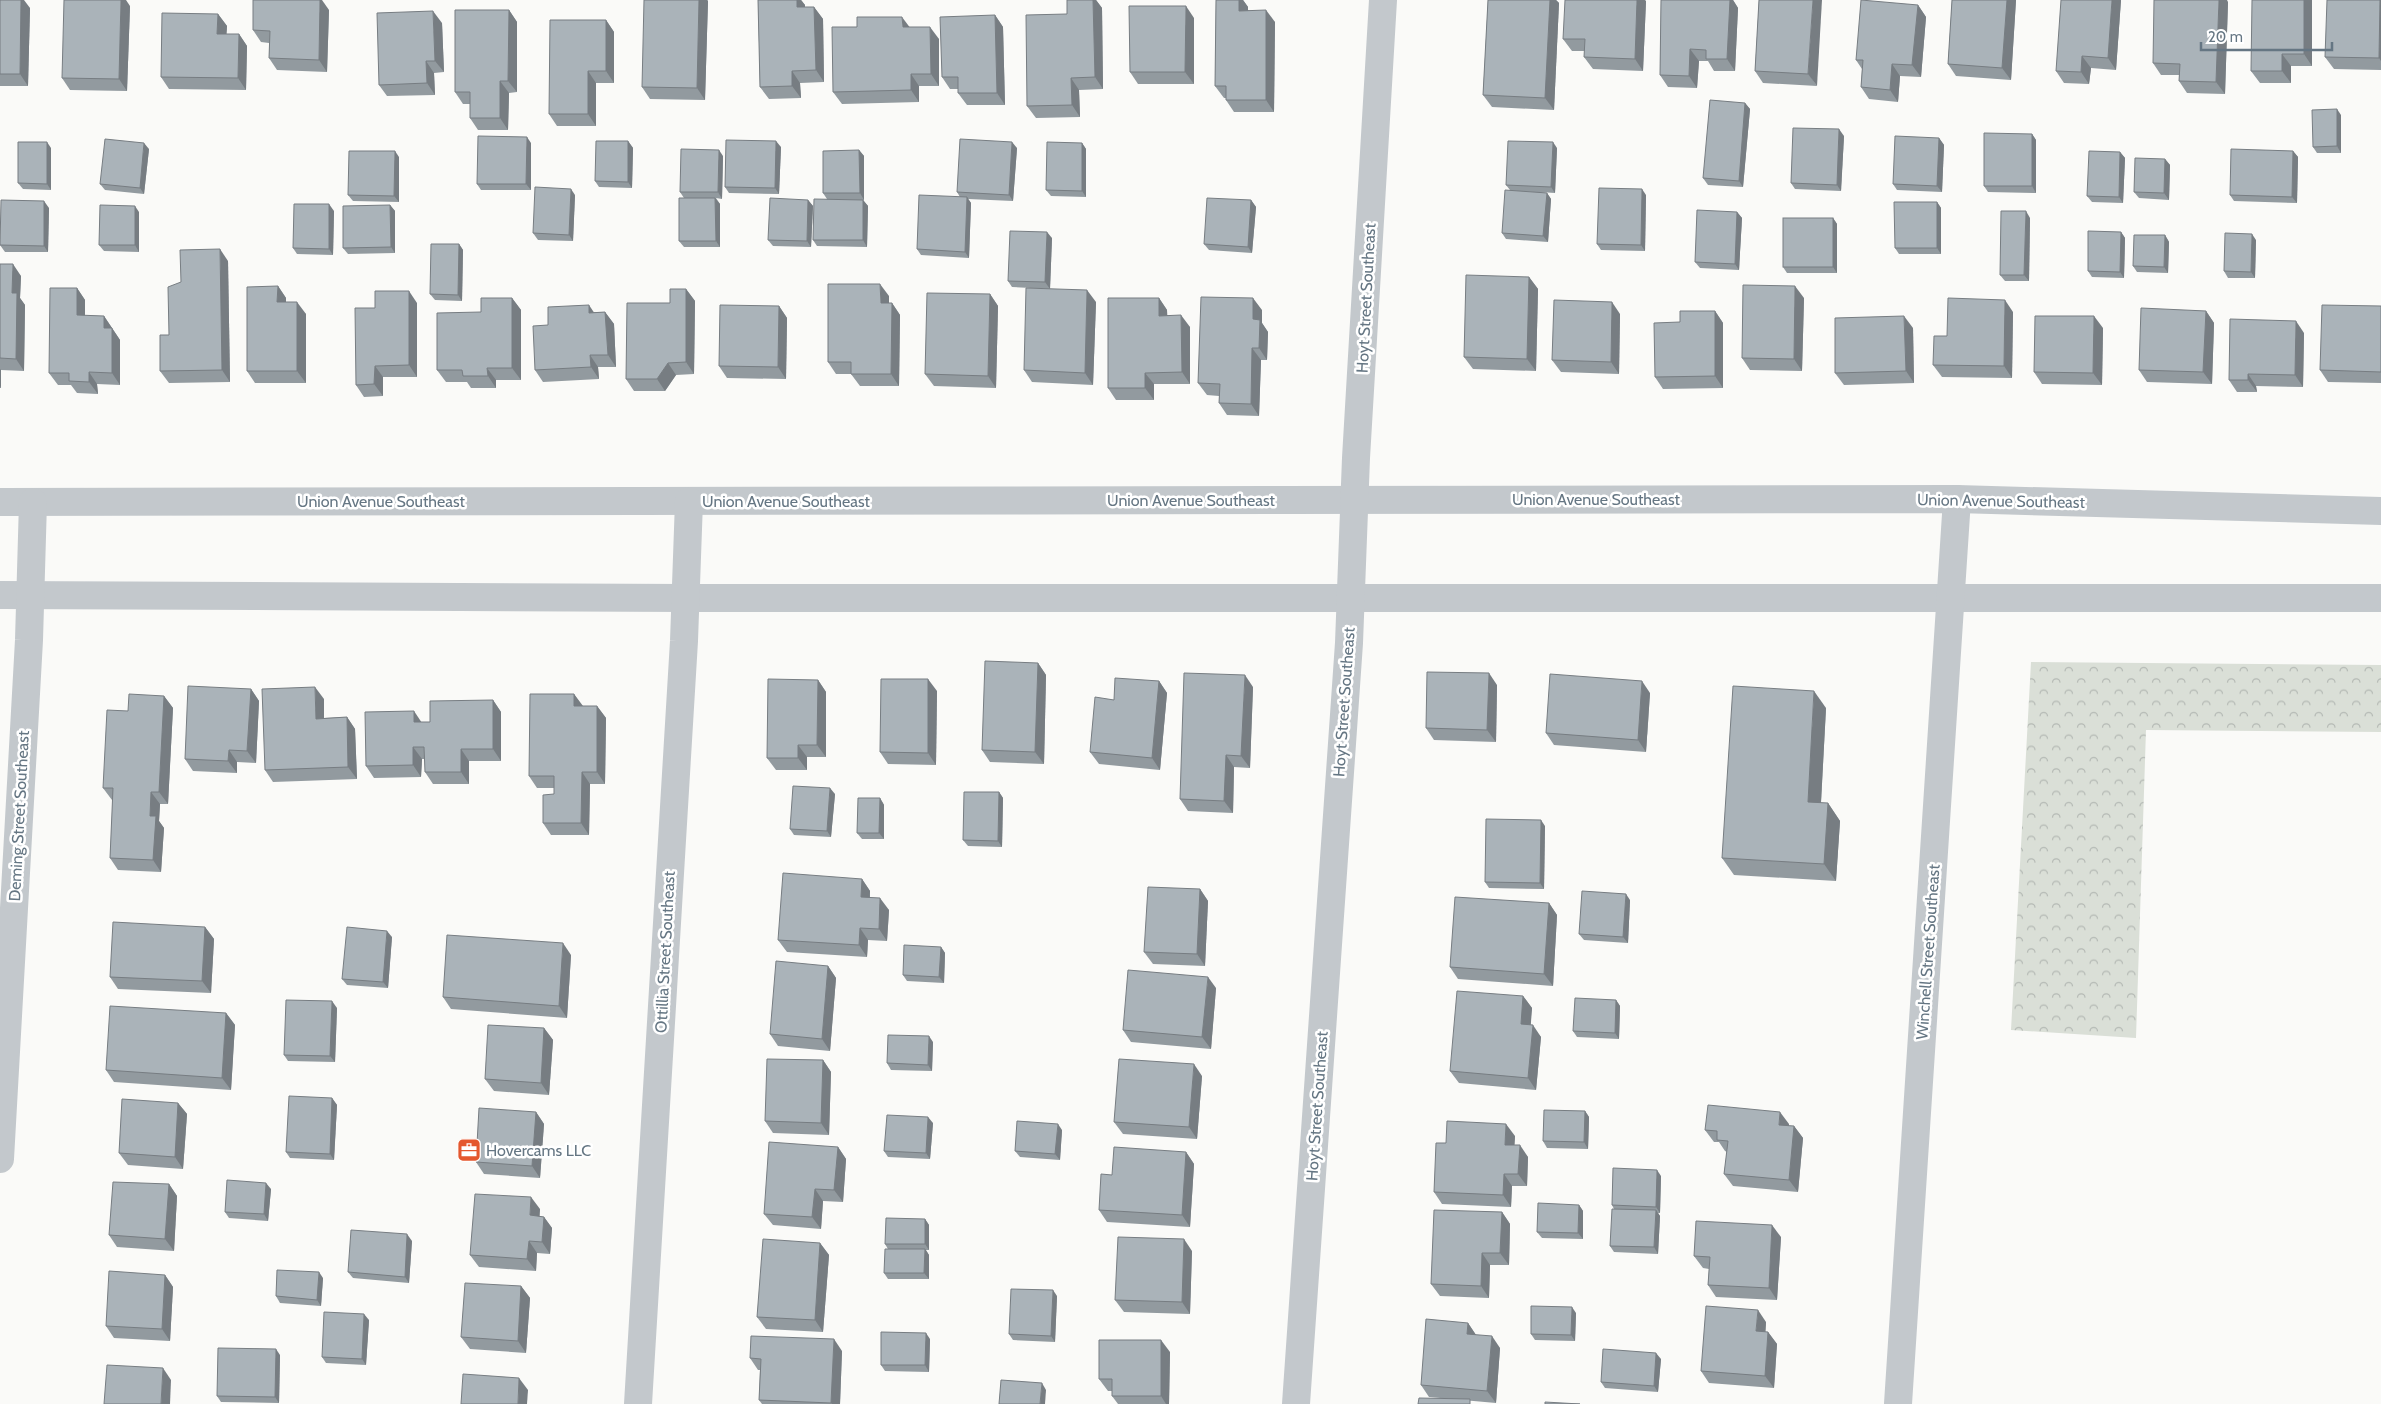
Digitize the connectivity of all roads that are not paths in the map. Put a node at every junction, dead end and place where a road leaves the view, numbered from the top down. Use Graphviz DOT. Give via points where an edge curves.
graph roads {
  1 [pos="1383,0"];
  2 [pos="1957,499"];
  3 [pos="1354,500"];
  4 [pos="689,501"];
  5 [pos="0,502"];
  6 [pos="33,502"];
  7 [pos="2381,510"];
  8 [pos="0,595"];
  9 [pos="30,595"];
  10 [pos="1349,597"];
  11 [pos="686,598"];
  12 [pos="2381,598"];
  13 [pos="1951,599"];
  14 [pos="0,1159"];
  15 [pos="638,1404"];
  16 [pos="1296,1404"];
  17 [pos="1898,1404"];
  1 -- 3 [label="street, Hoyt Street Southeast"];
  2 -- 3 [label="street, Union Avenue Southeast"];
  2 -- 7 [label="street, Union Avenue Southeast"];
  2 -- 13 [label="street, Winchell Street Southeast"];
  3 -- 4 [label="street, Union Avenue Southeast"];
  3 -- 10 [label="street, Hoyt Street Southeast"];
  4 -- 6 [label="street, Union Avenue Southeast"];
  4 -- 11 [label="street, Ottillia Street Southeast"];
  5 -- 6 [label="street, Union Avenue Southeast"];
  6 -- 9 [label="street, Deming Street Southeast"];
  8 -- 9 [label="street"];
  9 -- 11 [label="street"];
  9 -- 14 [label="street, Deming Street Southeast"];
  10 -- 11 [label="street"];
  10 -- 13 [label="street"];
  10 -- 16 [label="street, Hoyt Street Southeast" via="1348,652"];
  11 -- 15 [label="street, Ottillia Street Southeast"];
  12 -- 13 [label="street"];
  13 -- 17 [label="street, Winchell Street Southeast"];
}
